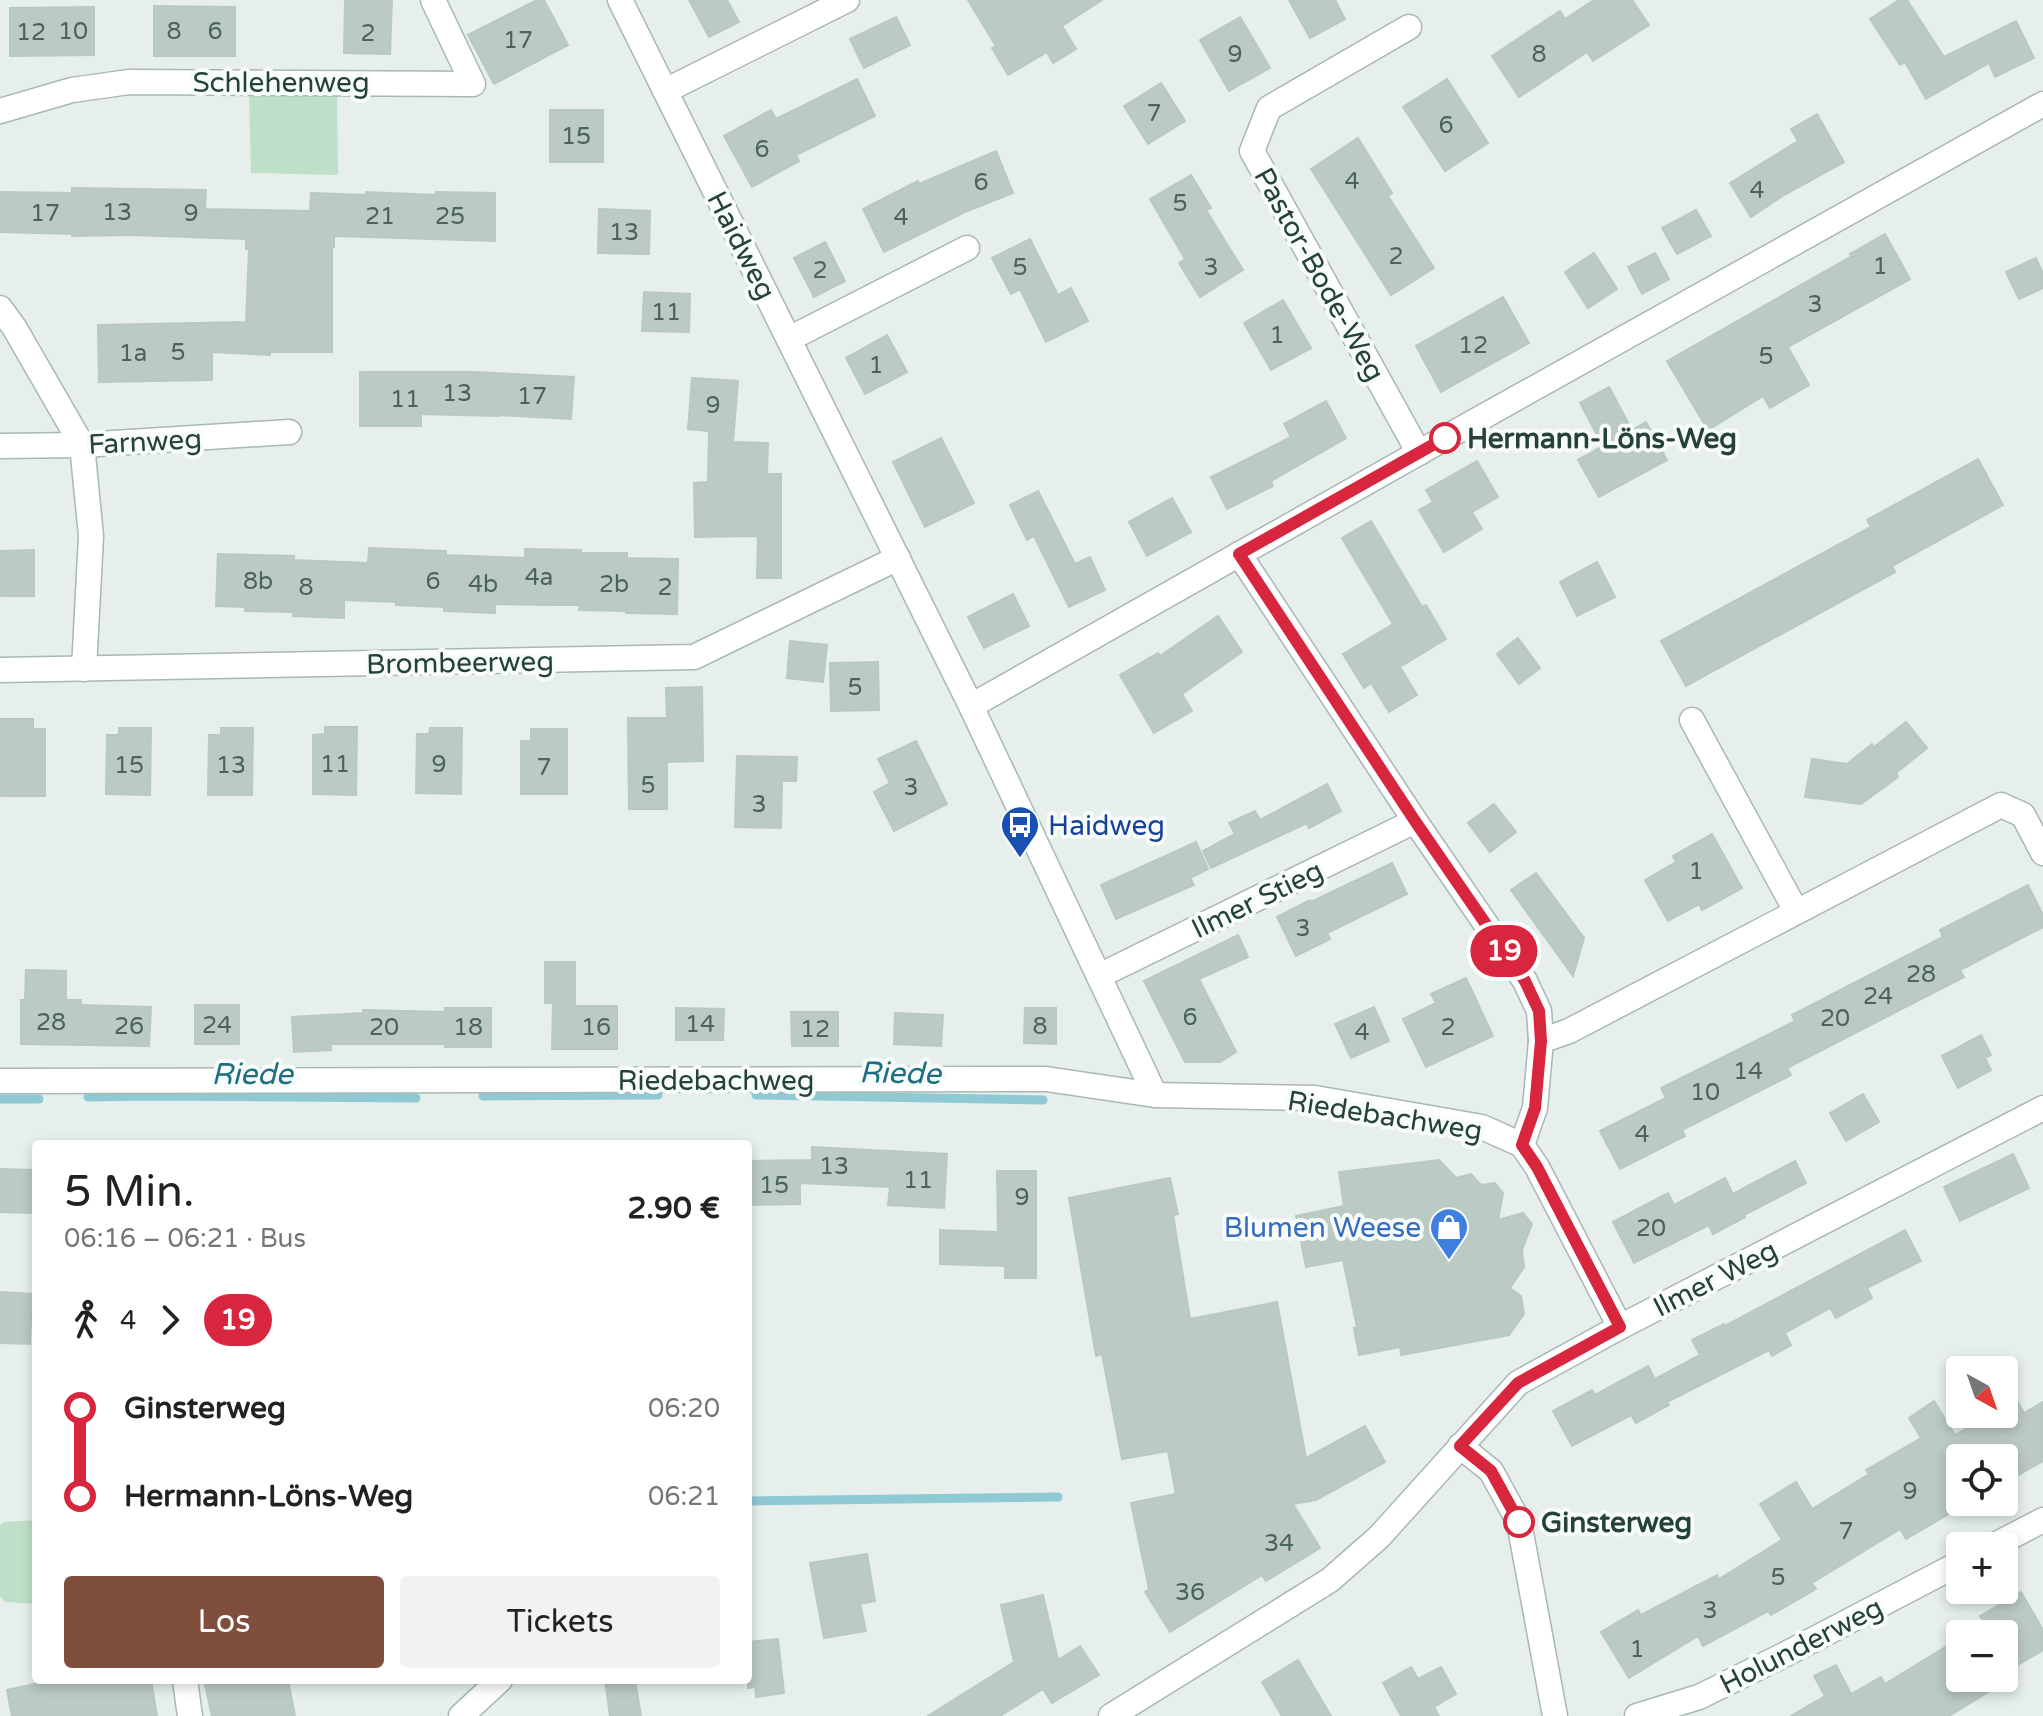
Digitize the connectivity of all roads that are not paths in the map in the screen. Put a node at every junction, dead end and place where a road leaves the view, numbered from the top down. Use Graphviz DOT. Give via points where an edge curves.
graph roads {
  1 [pos="433,0"];
  2 [pos="620,0"];
  3 [pos="847,0"];
  4 [pos="1409,27"];
  5 [pos="665,91"];
  6 [pos="2043,104"];
  7 [pos="0,111"];
  8 [pos="967,248"];
  9 [pos="0,308"];
  10 [pos="789,339"];
  11 [pos="289,432"];
  12 [pos="82,445"];
  13 [pos="0,446"];
  14 [pos="1419,453"];
  15 [pos="1239,554"];
  16 [pos="898,558"];
  17 [pos="84,669"];
  18 [pos="0,670"];
  19 [pos="971,706"];
  20 [pos="1692,720"];
  21 [pos="1415,821"];
  22 [pos="2043,853"];
  23 [pos="1796,911"];
  24 [pos="1099,976"];
  25 [pos="1541,1041"];
  26 [pos="0,1081"];
  27 [pos="1155,1095"];
  28 [pos="2043,1108"];
  29 [pos="1522,1145"];
  30 [pos="1620,1327"];
  31 [pos="1460,1446"];
  32 [pos="2043,1520"];
  33 [pos="2018,1533"];
  34 [pos="1946,1570"];
  35 [pos="186,1684"];
  36 [pos="496,1684"];
  37 [pos="190,1716"];
  38 [pos="461,1716"];
  39 [pos="1111,1716"];
  40 [pos="1555,1716"];
  41 [pos="1637,1716"];
  1 -- 7 [label="street, Schlehenweg" via="473,84 129,82 72,90"];
  2 -- 5 [label="street, Haidweg"];
  3 -- 5 [label="street"];
  4 -- 14 [label="street, Pastor-Bode-Weg" via="1269,108 1252,151"];
  5 -- 10 [label="street, Haidweg"];
  6 -- 14 [label="street"];
  8 -- 10 [label="street"];
  9 -- 12 [label="street"];
  10 -- 16 [label="street, Haidweg"];
  11 -- 12 [label="street, Farnweg"];
  12 -- 13 [label="street, Farnweg"];
  12 -- 17 [label="street" via="91,536"];
  14 -- 15 [label="street"];
  15 -- 19 [label="street"];
  15 -- 21 [label="street"];
  16 -- 17 [label="street, Brombeerweg" via="694,657"];
  16 -- 19 [label="street, Haidweg"];
  17 -- 18 [label="street, Brombeerweg"];
  19 -- 24 [label="street, Haidweg"];
  20 -- 23 [label="street"];
  21 -- 24 [label="street, Ilmer Stieg"];
  21 -- 25 [label="street" via="1525,981 1539,1011"];
  22 -- 23 [label="street" via="2023,815 2001,805"];
  23 -- 25 [label="street"];
  24 -- 27 [label="street, Haidweg"];
  25 -- 29 [label="street" via="1535,1108"];
  26 -- 27 [label="street, Riedebachweg" via="1046,1079"];
  27 -- 29 [label="street, Riedebachweg" via="1315,1098 1482,1127"];
  28 -- 30 [label="street, Ilmer Weg"];
  29 -- 30 [label="street"];
  30 -- 31 [label="street, Ilmer Weg" via="1518,1383"];
  31 -- 39 [label="street, Ilmer Weg" via="1379,1537 1330,1580"];
  31 -- 40 [label="street" via="1491,1471 1519,1522"];
  32 -- 33 [label="street"];
  34 -- 41 [label="street, Holunderweg" via="1699,1697"];
  35 -- 37 [label="street"];
  36 -- 38 [label="street"];
}
